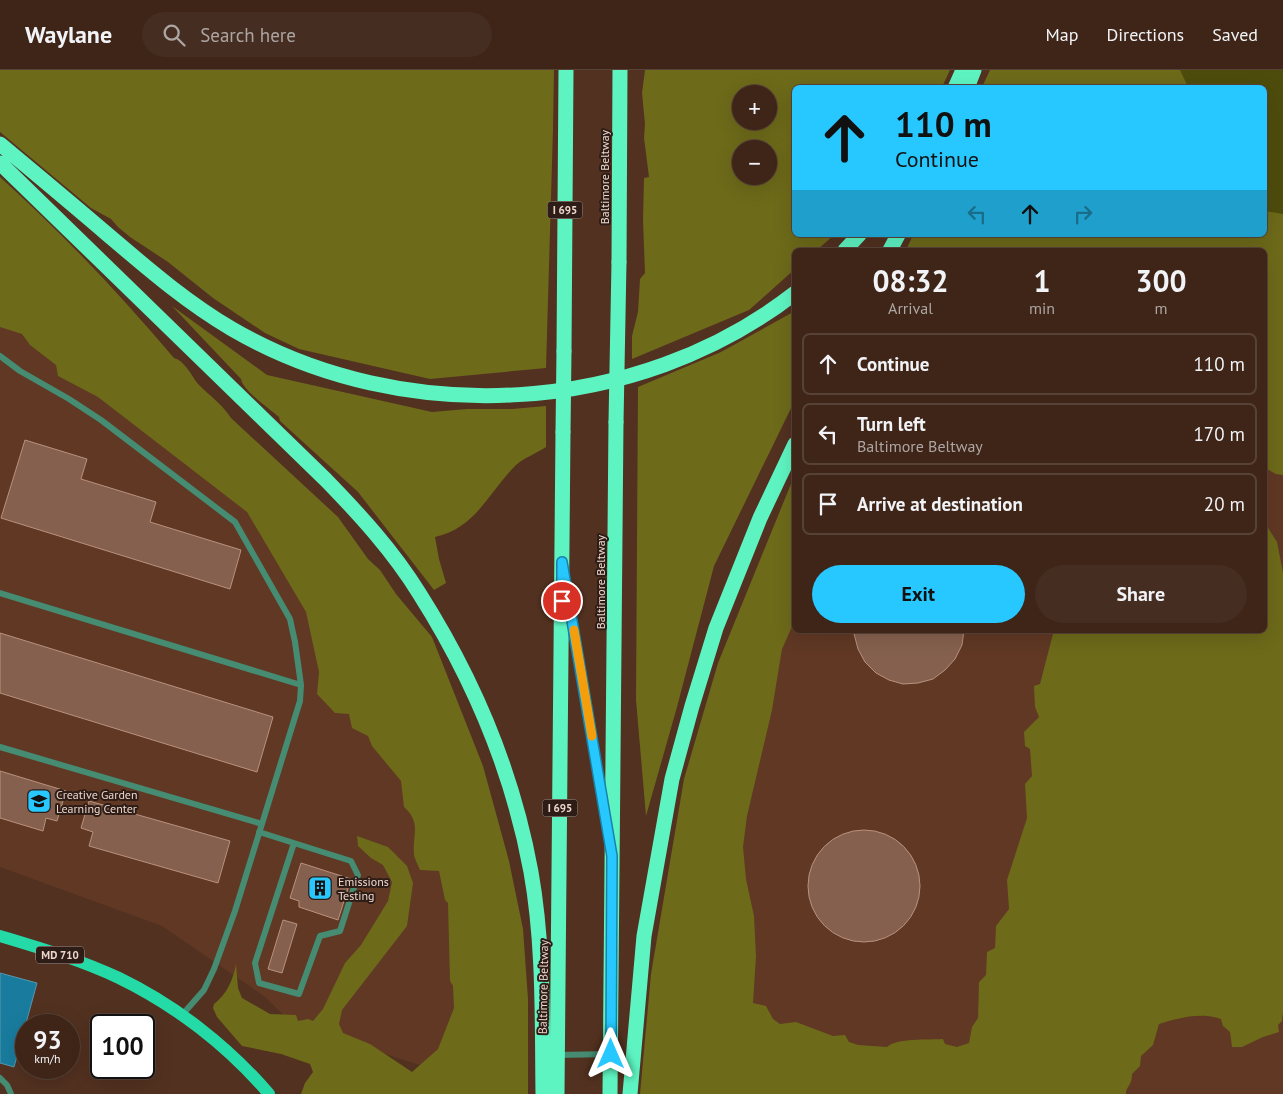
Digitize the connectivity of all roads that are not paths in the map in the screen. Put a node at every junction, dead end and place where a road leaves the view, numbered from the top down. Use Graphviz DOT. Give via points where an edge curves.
graph roads {
  1 [pos="566,70"];
  2 [pos="620,70"];
  3 [pos="963,70"];
  4 [pos="974,70"];
  5 [pos="956,85"];
  6 [pos="968,85"];
  7 [pos="0,144"];
  8 [pos="0,163"];
  9 [pos="857,237"];
  10 [pos="846,248"];
  11 [pos="792,295"];
  12 [pos="0,356"];
  13 [pos="792,450"];
  14 [pos="562,562"];
  15 [pos="0,593"];
  16 [pos="301,685"];
  17 [pos="0,747"];
  18 [pos="262,824"];
  19 [pos="259,832"];
  20 [pos="294,843"];
  21 [pos="612,856"];
  22 [pos="0,936"];
  23 [pos="182,1015"];
  24 [pos="611,1054"];
  25 [pos="558,1055"];
  26 [pos="0,1078"];
  27 [pos="11,1094"];
  28 [pos="269,1094"];
  29 [pos="544,1094"];
  30 [pos="557,1094"];
  31 [pos="610,1094"];
  32 [pos="630,1094"];
  1 -- 14 [label="highway, Baltimore Beltway / I 695, bridge"];
  2 -- 21 [label="highway, Baltimore Beltway, bridge"];
  3 -- 5 [label="highway"];
  4 -- 6 [label="highway"];
  7 -- 11 [label="highway" via="191,303 266,348 375,385 416,392 504,396 601,383 640,373 716,343"];
  8 -- 29 [label="highway" via="326,480 364,519 419,592 464,673 486,722 521,827 538,926"];
  9 -- 10 [label="highway"];
  12 -- 16 [label="lane" via="100,420 235,522 290,619"];
  13 -- 32 [label="highway" via="756,526 716,628 672,779 644,936"];
  14 -- 21 [label="lane"];
  14 -- 25 [label="highway, Baltimore Beltway / I 695"];
  15 -- 16 [label="lane"];
  16 -- 18 [label="lane" via="300,701"];
  17 -- 18 [label="lane"];
  18 -- 19 [label="lane"];
  19 -- 20 [label="lane"];
  19 -- 23 [label="lane" via="214,969 204,990"];
  20 -- 20 [label="lane" via="255,963 259,982 299,994 320,936 340,931 358,875 351,861"];
  21 -- 24 [label="highway, Baltimore Beltway"];
  22 -- 23 [label="main road, MD 710" via="119,978"];
  23 -- 28 [label="main road, MD 710" via="221,1047"];
  24 -- 25 [label="lane"];
  24 -- 31 [label="highway, Baltimore Beltway"];
  25 -- 30 [label="highway, Baltimore Beltway / I 695"];
  26 -- 27 [label="lane"];
}
